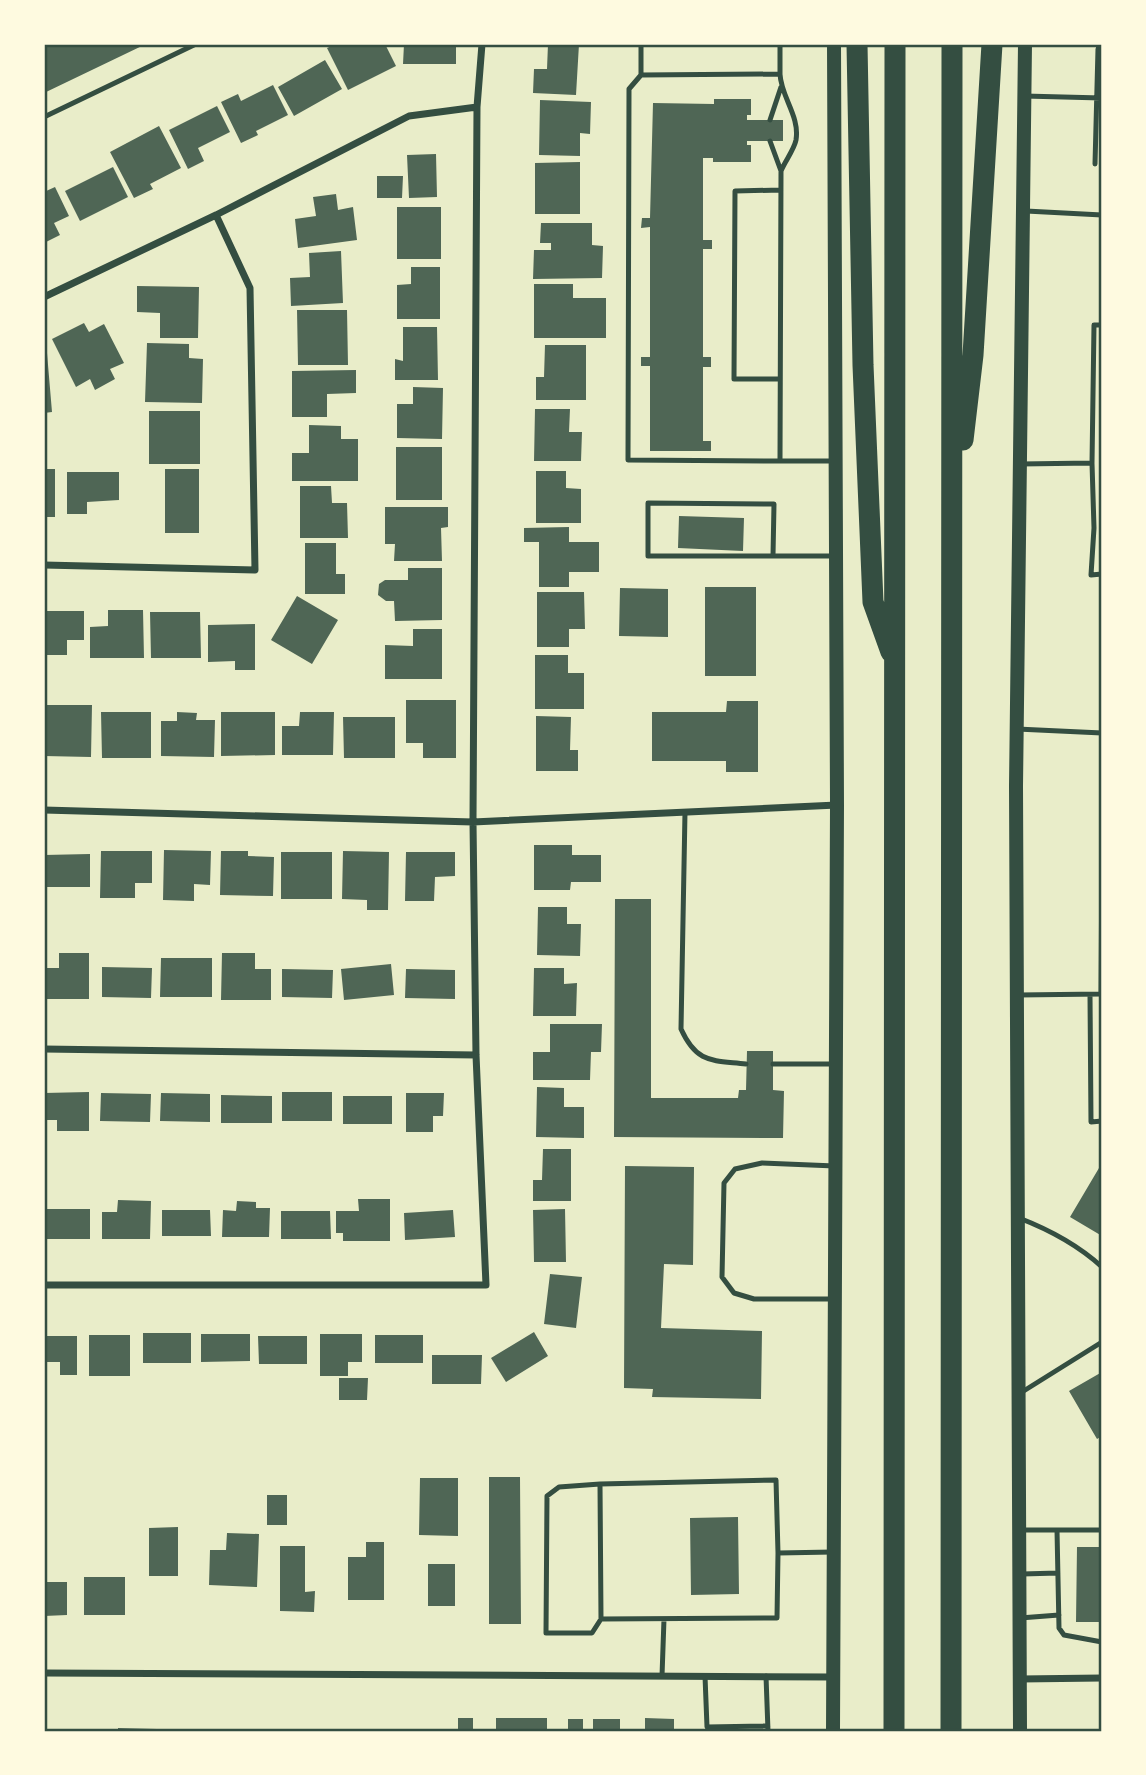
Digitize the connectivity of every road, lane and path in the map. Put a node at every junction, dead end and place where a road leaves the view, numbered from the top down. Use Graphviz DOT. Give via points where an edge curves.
graph roads {
  1 [pos="196,44"];
  2 [pos="482,44"];
  3 [pos="641,44"];
  4 [pos="780,44"];
  5 [pos="834,44"];
  6 [pos="858,44"];
  7 [pos="895,44"];
  8 [pos="952,44"];
  9 [pos="992,44"];
  10 [pos="1025,44"];
  11 [pos="1098,49"];
  12 [pos="780,74"];
  13 [pos="641,75"];
  14 [pos="780,88"];
  15 [pos="1024,96"];
  16 [pos="1100,98"];
  17 [pos="477,107"];
  18 [pos="44,117"];
  19 [pos="770,120"];
  20 [pos="770,141"];
  21 [pos="1095,164"];
  22 [pos="781,171"];
  23 [pos="781,190"];
  24 [pos="1022,211"];
  25 [pos="216,215"];
  26 [pos="1102,215"];
  27 [pos="44,297"];
  28 [pos="1102,325"];
  29 [pos="780,379"];
  30 [pos="1093,381"];
  31 [pos="1102,381"];
  32 [pos="780,461"];
  33 [pos="835,461"];
  34 [pos="1091,463"];
  35 [pos="1020,464"];
  36 [pos="1094,528"];
  37 [pos="1102,528"];
  38 [pos="951,540"];
  39 [pos="773,556"];
  40 [pos="836,556"];
  41 [pos="44,565"];
  42 [pos="1102,574"];
  43 [pos="1102,633"];
  44 [pos="896,667"];
  45 [pos="1102,699"];
  46 [pos="1017,729"];
  47 [pos="1102,733"];
  48 [pos="837,805"];
  49 [pos="44,810"];
  50 [pos="685,812"];
  51 [pos="473,822"];
  52 [pos="1102,849"];
  53 [pos="1102,994"];
  54 [pos="1017,995"];
  55 [pos="1090,995"];
  56 [pos="44,1049"];
  57 [pos="476,1055"];
  58 [pos="746,1064"];
  59 [pos="773,1064"];
  60 [pos="835,1064"];
  61 [pos="1102,1122"];
  62 [pos="835,1166"];
  63 [pos="1018,1217"];
  64 [pos="1102,1267"];
  65 [pos="44,1284"];
  66 [pos="834,1299"];
  67 [pos="1102,1342"];
  68 [pos="1019,1394"];
  69 [pos="600,1483"];
  70 [pos="1020,1530"];
  71 [pos="1057,1530"];
  72 [pos="1102,1530"];
  73 [pos="833,1552"];
  74 [pos="778,1553"];
  75 [pos="1058,1573"];
  76 [pos="1020,1574"];
  77 [pos="1059,1615"];
  78 [pos="1020,1618"];
  79 [pos="601,1619"];
  80 [pos="664,1619"];
  81 [pos="1102,1642"];
  82 [pos="44,1673"];
  83 [pos="662,1676"];
  84 [pos="705,1676"];
  85 [pos="766,1676"];
  86 [pos="833,1676"];
  87 [pos="1102,1678"];
  88 [pos="1020,1679"];
  89 [pos="768,1729"];
  90 [pos="833,1731"];
  91 [pos="894,1731"];
  92 [pos="951,1731"];
  93 [pos="1020,1731"];
  1 -- 18 [label="lane"];
  2 -- 17 [label="street"];
  3 -- 13 [label="lane"];
  4 -- 12 [label="lane"];
  5 -- 33 [label="main road"];
  6 -- 44 [label="highway" via="863,366 873,602"];
  7 -- 44 [label="highway"];
  8 -- 38 [label="highway"];
  9 -- 38 [label="highway" via="973,355"];
  10 -- 15 [label="main road"];
  11 -- 16 [label="lane"];
  12 -- 13 [label="lane"];
  12 -- 14 [label="lane"];
  13 -- 32 [label="lane" via="629,89 628,460"];
  14 -- 19 [label="lane"];
  14 -- 22 [label="lane" via="795,120 796,141"];
  15 -- 16 [label="lane"];
  15 -- 24 [label="main road"];
  16 -- 21 [label="lane"];
  17 -- 25 [label="street" via="409,116"];
  17 -- 51 [label="street"];
  20 -- 22 [label="lane"];
  22 -- 23 [label="lane"];
  23 -- 29 [label="lane"];
  23 -- 29 [label="lane" via="735,191 734,204 734,379"];
  24 -- 26 [label="lane"];
  24 -- 35 [label="main road"];
  25 -- 27 [label="street"];
  25 -- 41 [label="street" via="250,288 255,570"];
  28 -- 30 [label="lane" via="1094,325"];
  29 -- 32 [label="lane"];
  30 -- 31 [label="lane"];
  30 -- 34 [label="lane"];
  32 -- 33 [label="lane"];
  33 -- 40 [label="main road"];
  34 -- 35 [label="lane"];
  34 -- 36 [label="lane"];
  35 -- 46 [label="main road"];
  36 -- 37 [label="lane"];
  36 -- 42 [label="lane" via="1091,575"];
  38 -- 92 [label="highway"];
  39 -- 39 [label="lane" via="648,556 648,503 774,504"];
  39 -- 40 [label="lane"];
  40 -- 48 [label="main road"];
  43 -- 45 [label="lane"];
  44 -- 91 [label="highway"];
  46 -- 47 [label="lane"];
  46 -- 54 [label="main road"];
  48 -- 50 [label="street"];
  48 -- 60 [label="main road"];
  49 -- 51 [label="street"];
  50 -- 51 [label="street"];
  50 -- 58 [label="lane" via="681,1029 689,1047 706,1059"];
  51 -- 57 [label="street"];
  52 -- 53 [label="lane"];
  53 -- 55 [label="lane"];
  54 -- 55 [label="lane"];
  54 -- 63 [label="main road"];
  55 -- 61 [label="lane" via="1091,1122"];
  56 -- 57 [label="street"];
  57 -- 65 [label="street" via="486,1285"];
  59 -- 60 [label="lane"];
  60 -- 62 [label="main road"];
  62 -- 66 [label="main road"];
  62 -- 66 [label="lane" via="762,1163 735,1169 724,1183 722,1278 734,1293 754,1299"];
  63 -- 64 [label="lane" via="1081,1248"];
  63 -- 68 [label="main road"];
  66 -- 73 [label="main road"];
  67 -- 68 [label="lane"];
  68 -- 70 [label="main road"];
  69 -- 74 [label="lane" via="776,1480"];
  69 -- 79 [label="lane"];
  69 -- 79 [label="lane" via="559,1487 547,1496 546,1633 592,1633"];
  70 -- 71 [label="lane"];
  70 -- 76 [label="main road"];
  71 -- 72 [label="lane"];
  71 -- 75 [label="lane"];
  73 -- 74 [label="lane"];
  73 -- 86 [label="main road"];
  74 -- 80 [label="lane" via="777,1618"];
  75 -- 76 [label="lane"];
  75 -- 77 [label="lane"];
  76 -- 78 [label="main road"];
  77 -- 78 [label="lane"];
  77 -- 81 [label="lane" via="1064,1635"];
  78 -- 88 [label="main road"];
  79 -- 80 [label="lane"];
  80 -- 83 [label="lane"];
  82 -- 83 [label="street"];
  83 -- 84 [label="street"];
  84 -- 85 [label="street"];
  84 -- 89 [label="lane" via="707,1727"];
  85 -- 86 [label="street"];
  85 -- 89 [label="lane"];
  86 -- 90 [label="main road"];
  87 -- 88 [label="street"];
  88 -- 93 [label="main road"];
}
